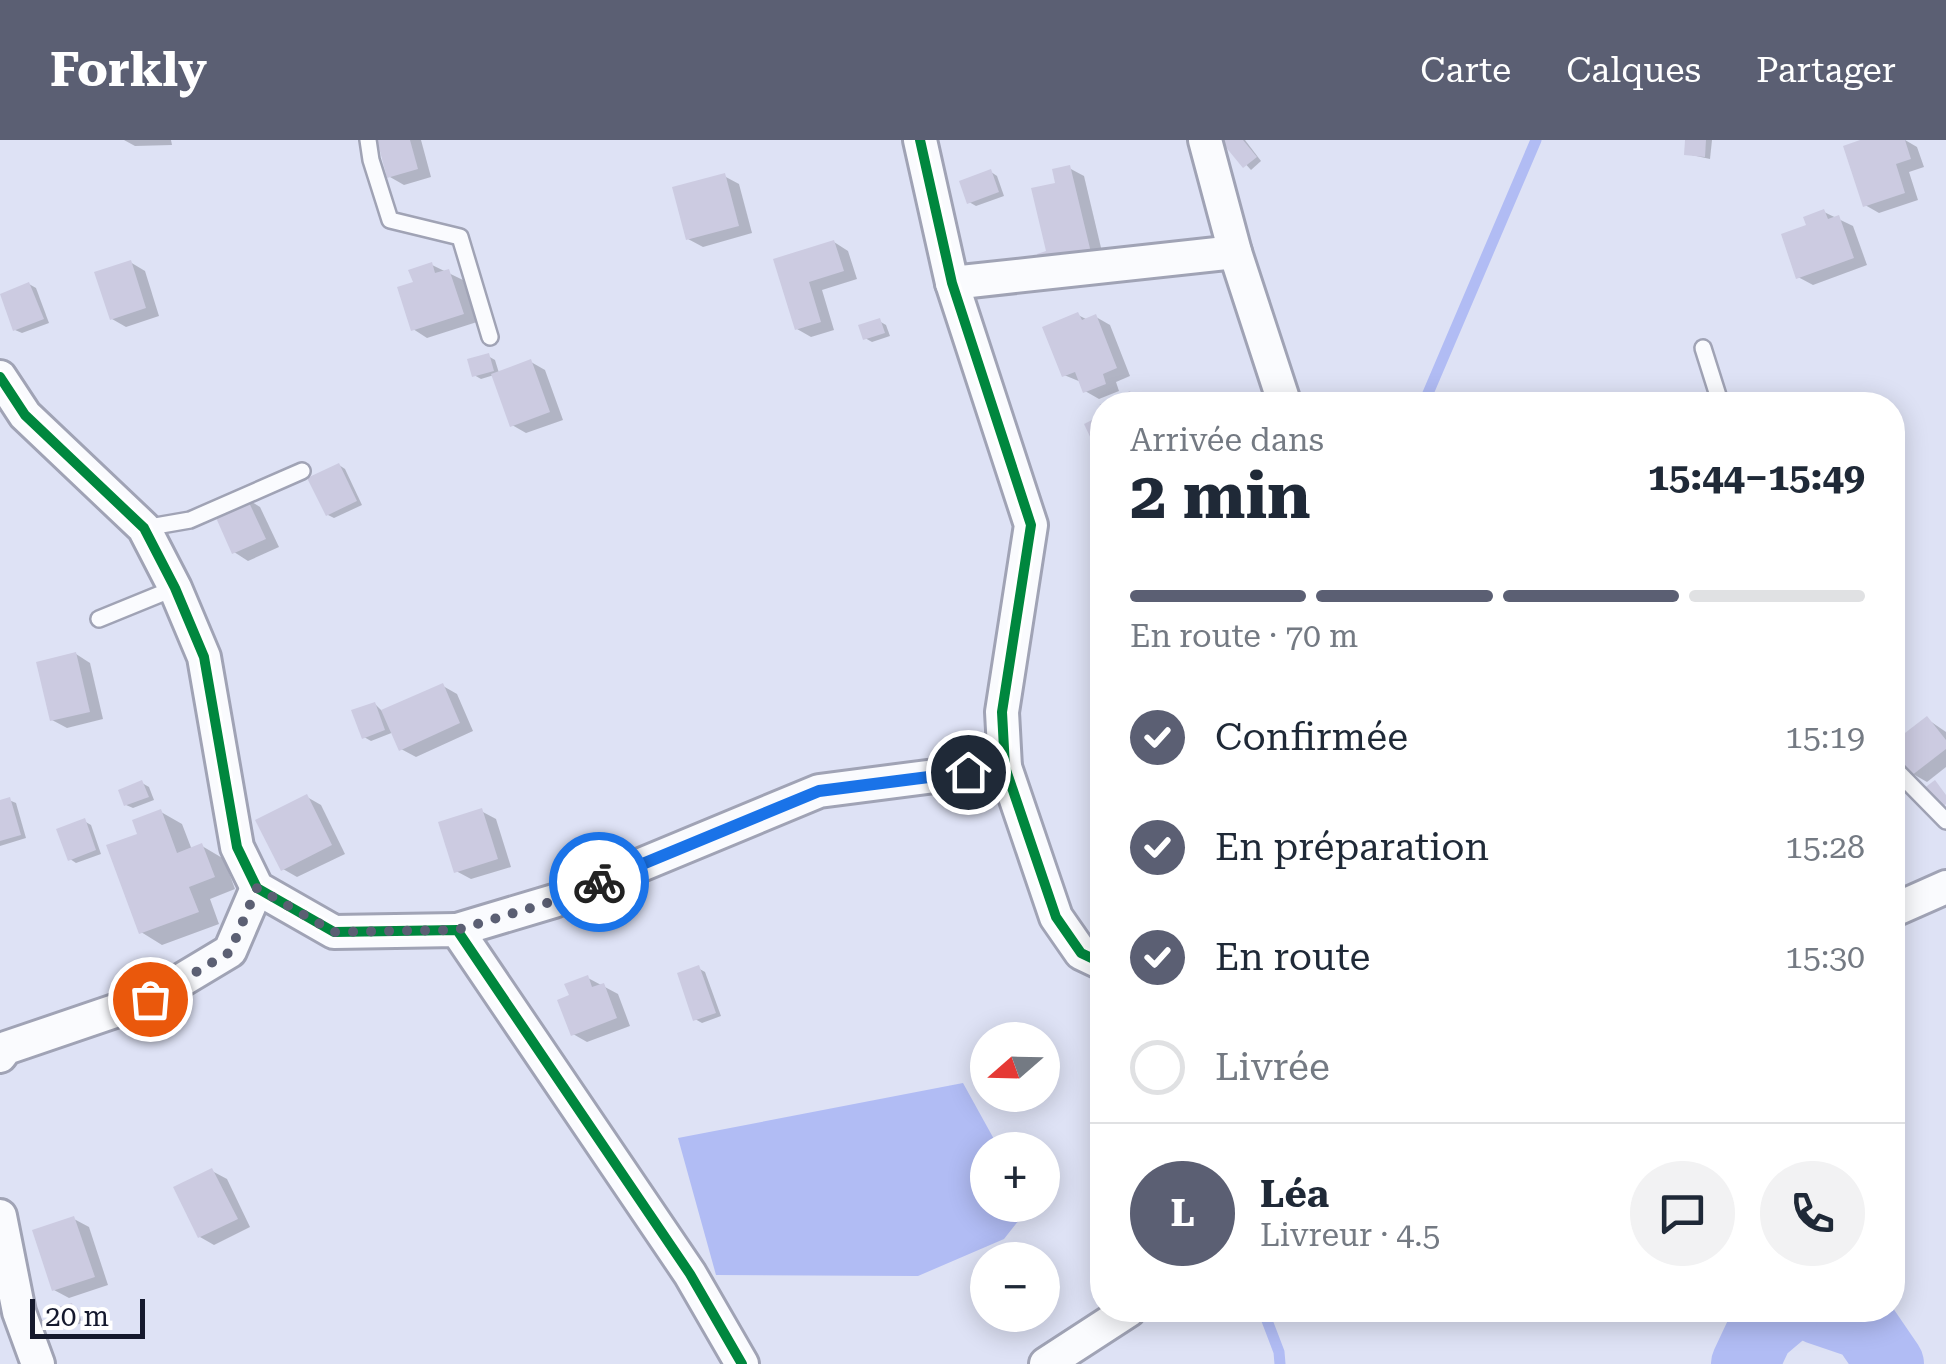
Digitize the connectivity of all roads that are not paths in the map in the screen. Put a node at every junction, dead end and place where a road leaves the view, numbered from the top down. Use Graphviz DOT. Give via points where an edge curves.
graph roads {
  1 [pos="368,140"];
  2 [pos="920,140"];
  3 [pos="1204,140"];
  4 [pos="1235,252"];
  5 [pos="952,283"];
  6 [pos="490,337"];
  7 [pos="1703,348"];
  8 [pos="0,377"];
  9 [pos="1281,392"];
  10 [pos="1717,392"];
  11 [pos="302,471"];
  12 [pos="144,528"];
  13 [pos="175,588"];
  14 [pos="99,619"];
  15 [pos="1005,766"];
  16 [pos="1905,779"];
  17 [pos="1946,821"];
  18 [pos="1946,886"];
  19 [pos="257,888"];
  20 [pos="1905,905"];
  21 [pos="457,930"];
  22 [pos="1090,957"];
  23 [pos="0,1056"];
  24 [pos="0,1216"];
  25 [pos="10,1314"];
  26 [pos="1111,1322"];
  27 [pos="38,1364"];
  28 [pos="742,1364"];
  29 [pos="1046,1364"];
  1 -- 6 [label="lane" via="390,220 460,237"];
  2 -- 5 [label="street"];
  3 -- 4 [label="street"];
  4 -- 5 [label="street"];
  4 -- 9 [label="street"];
  5 -- 15 [label="street" via="1031,525 1002,712"];
  7 -- 10 [label="lane"];
  8 -- 12 [label="street" via="25,415"];
  11 -- 12 [label="lane" via="190,520"];
  12 -- 13 [label="street"];
  13 -- 14 [label="lane"];
  13 -- 19 [label="street" via="204,657 237,847"];
  15 -- 21 [label="street" via="819,791 554,901"];
  15 -- 22 [label="street" via="1056,916"];
  16 -- 17 [label="lane"];
  18 -- 20 [label="street"];
  19 -- 21 [label="street" via="334,932"];
  19 -- 23 [label="street" via="230,952 150,999 6,1048"];
  21 -- 28 [label="street" via="690,1274"];
  24 -- 25 [label="street"];
  25 -- 27 [label="street"];
  26 -- 29 [label="street"];
}
